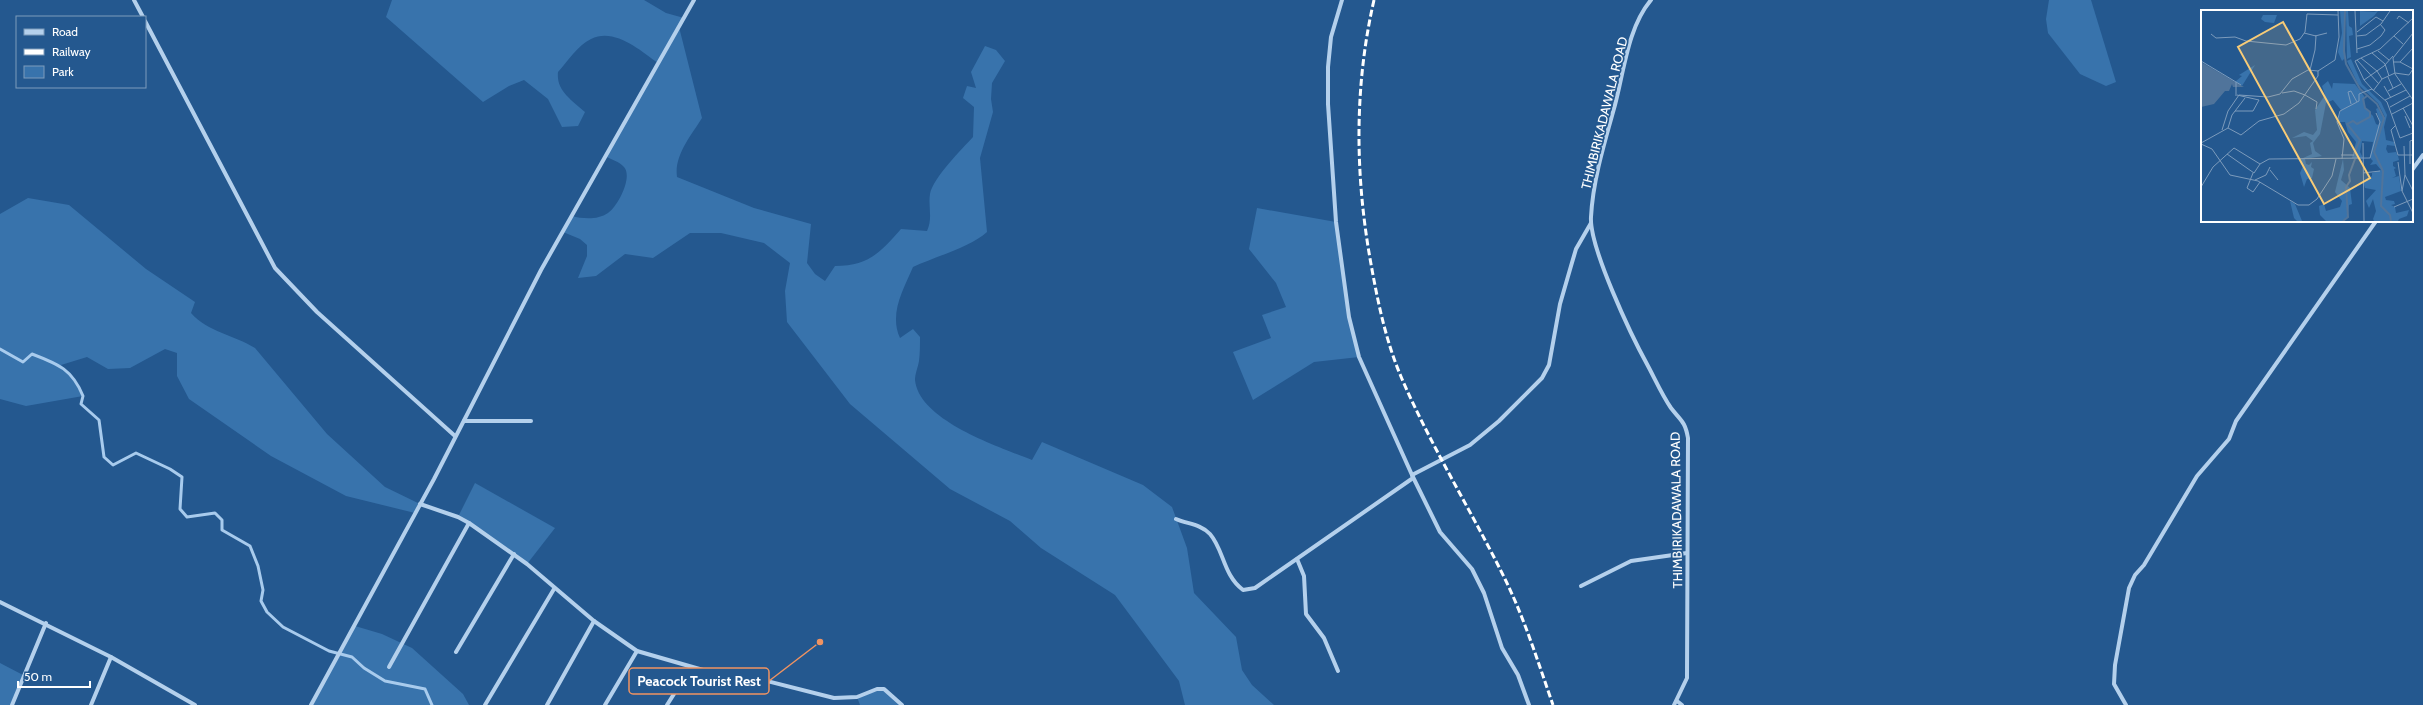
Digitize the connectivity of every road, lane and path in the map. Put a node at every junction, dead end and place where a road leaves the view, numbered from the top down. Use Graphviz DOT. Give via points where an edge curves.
graph roads {
  1 [pos="134,0"];
  2 [pos="694,0"];
  3 [pos="1342,0"];
  4 [pos="1651,0"];
  5 [pos="1647,2"];
  6 [pos="142,16"];
  7 [pos="146,23"];
  8 [pos="2423,154"];
  9 [pos="2413,169"];
  10 [pos="2375,222"];
  11 [pos="1591,223"];
  12 [pos="464,421"];
  13 [pos="531,421"];
  14 [pos="456,436"];
  15 [pos="1412,477"];
  16 [pos="420,504"];
  17 [pos="1176,519"];
  18 [pos="469,523"];
  19 [pos="1687,553"];
  20 [pos="514,554"];
  21 [pos="1297,559"];
  22 [pos="1581,586"];
  23 [pos="554,589"];
  24 [pos="0,602"];
  25 [pos="594,621"];
  26 [pos="46,623"];
  27 [pos="637,651"];
  28 [pos="456,652"];
  29 [pos="111,657"];
  30 [pos="389,667"];
  31 [pos="702,670"];
  32 [pos="1338,671"];
  33 [pos="1676,703"];
  34 [pos="12,705"];
  35 [pos="91,705"];
  36 [pos="195,705"];
  37 [pos="311,705"];
  38 [pos="485,705"];
  39 [pos="547,705"];
  40 [pos="605,705"];
  41 [pos="667,705"];
  42 [pos="902,705"];
  43 [pos="1529,705"];
  44 [pos="1682,705"];
  45 [pos="2126,705"];
  1 -- 6 [label="street"];
  2 -- 12 [label="street" via="541,270"];
  3 -- 15 [label="street" via="1331,37 1328,104 1336,222 1349,313 1359,357"];
  4 -- 5 [label="street, THIMBIRIKADAWALA ROAD"];
  5 -- 11 [label="street, THIMBIRIKADAWALA ROAD" via="1635,28 1603,149"];
  7 -- 14 [label="street" via="275,268 317,312"];
  8 -- 9 [label="street"];
  10 -- 45 [label="street" via="2236,421 2229,439 2197,476 2144,565 2135,575 2129,588 2115,665 2114,684"];
  11 -- 15 [label="street" via="1576,249 1560,304 1549,365 1542,378 1499,421 1470,445"];
  11 -- 19 [label="street, THIMBIRIKADAWALA ROAD" via="1592,233 1616,298 1671,408 1686,427"];
  12 -- 13 [label="street"];
  12 -- 14 [label="street"];
  14 -- 16 [label="street"];
  15 -- 21 [label="street"];
  15 -- 43 [label="street" via="1440,532 1472,569 1484,593 1502,648 1518,675"];
  16 -- 18 [label="street"];
  16 -- 37 [label="street"];
  17 -- 21 [label="street" via="1195,524 1210,534 1234,583 1243,590 1255,588"];
  18 -- 20 [label="street"];
  18 -- 30 [label="street"];
  19 -- 22 [label="street" via="1631,561"];
  19 -- 33 [label="street, THIMBIRIKADAWALA ROAD" via="1687,678"];
  20 -- 23 [label="street"];
  20 -- 28 [label="street"];
  21 -- 32 [label="street" via="1304,576 1306,614 1324,638"];
  23 -- 25 [label="street"];
  23 -- 38 [label="street"];
  24 -- 26 [label="street"];
  25 -- 27 [label="street"];
  25 -- 39 [label="street"];
  26 -- 29 [label="street"];
  26 -- 34 [label="street"];
  27 -- 31 [label="street"];
  27 -- 40 [label="street"];
  29 -- 35 [label="street"];
  29 -- 36 [label="street"];
  31 -- 41 [label="street" via="684,678"];
  31 -- 42 [label="street" via="755,678 834,698 857,697 884,689"];
  33 -- 44 [label="street"];
}
